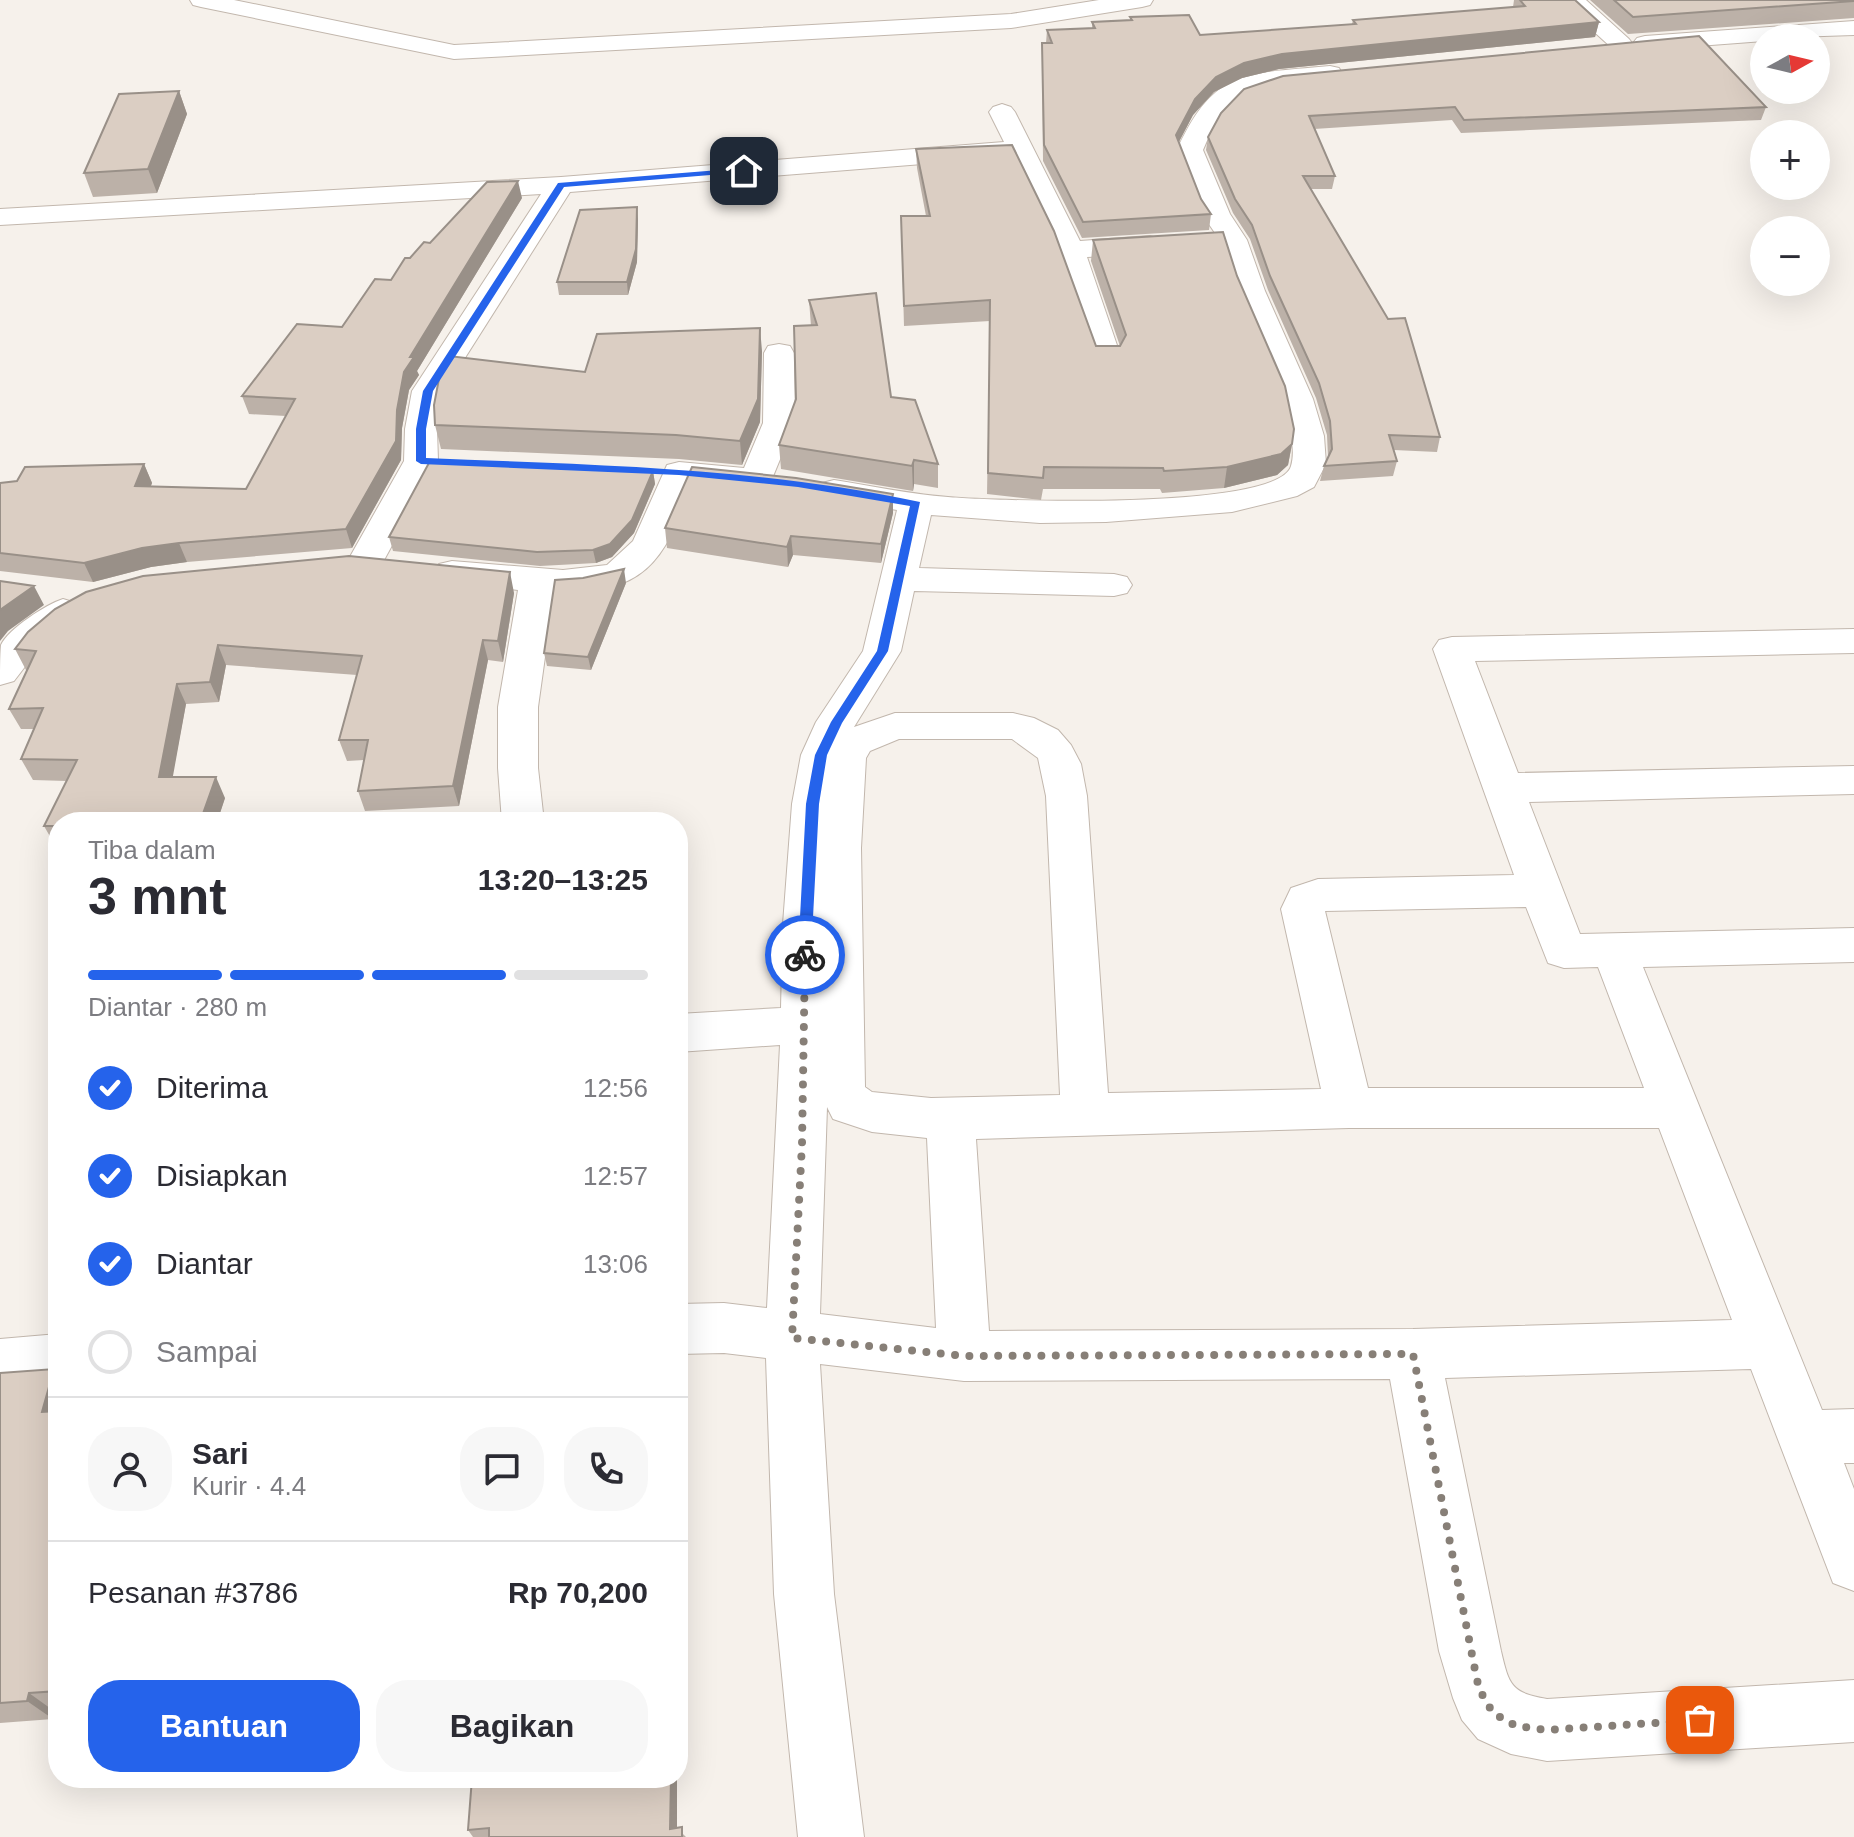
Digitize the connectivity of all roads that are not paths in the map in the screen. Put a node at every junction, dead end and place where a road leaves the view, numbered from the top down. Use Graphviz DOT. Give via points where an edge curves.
graph roads {
  1 [pos="201,0"];
  2 [pos="1142,0"];
  3 [pos="1577,4"];
  4 [pos="1854,28"];
  5 [pos="1621,44"];
  6 [pos="1590,47"];
  7 [pos="1351,71"];
  8 [pos="1002,112"];
  9 [pos="1019,149"];
  10 [pos="561,185"];
  11 [pos="0,217"];
  12 [pos="1207,242"];
  13 [pos="1070,250"];
  14 [pos="779,353"];
  15 [pos="1106,357"];
  16 [pos="780,482"];
  17 [pos="916,504"];
  18 [pos="899,579"];
  19 [pos="538,580"];
  20 [pos="1114,585"];
  21 [pos="37,590"];
  22 [pos="1854,641"];
  23 [pos="0,672"];
  24 [pos="1854,780"];
  25 [pos="1504,788"];
  26 [pos="522,812"];
  27 [pos="1542,891"];
  28 [pos="1853,947"];
  29 [pos="1614,951"];
  30 [pos="805,1025"];
  31 [pos="688,1032"];
  32 [pos="1349,1108"];
  33 [pos="1676,1108"];
  34 [pos="1085,1114"];
  35 [pos="950,1117"];
  36 [pos="688,1329"];
  37 [pos="792,1338"];
  38 [pos="1769,1344"];
  39 [pos="1413,1354"];
  40 [pos="964,1356"];
  41 [pos="48,1360"];
  42 [pos="0,1364"];
  43 [pos="1830,1437"];
  44 [pos="1854,1562"];
  45 [pos="1854,1711"];
  46 [pos="831,1837"];
  1 -- 2 [label="street" via="454,52 1011,21"];
  3 -- 5 [label="street"];
  4 -- 5 [label="street"];
  5 -- 6 [label="street"];
  7 -- 12 [label="street" via="1252,84 1220,98 1190,150 1216,214"];
  8 -- 9 [label="street"];
  9 -- 10 [label="street"];
  9 -- 13 [label="street"];
  10 -- 11 [label="street"];
  10 -- 19 [label="street" via="428,391 421,429 436,462 381,565"];
  12 -- 13 [label="street"];
  12 -- 17 [label="street" via="1250,291 1297,399 1308,436 1309,464 1302,480 1232,502 1106,512"];
  13 -- 15 [label="street"];
  14 -- 16 [label="street"];
  16 -- 17 [label="street"];
  16 -- 19 [label="street" via="664,472 668,507 636,559 620,573"];
  17 -- 18 [label="street"];
  18 -- 20 [label="street"];
  18 -- 30 [label="street" via="882,651 821,755 805,924"];
  19 -- 26 [label="street" via="518,707"];
  21 -- 23 [label="street" via="97,597 46,622"];
  22 -- 25 [label="street" via="1452,649"];
  24 -- 25 [label="street"];
  25 -- 27 [label="street"];
  27 -- 29 [label="street" via="1564,951"];
  27 -- 32 [label="street" via="1318,895 1306,900 1303,909"];
  28 -- 29 [label="street"];
  29 -- 33 [label="street"];
  30 -- 31 [label="street"];
  30 -- 37 [label="street"];
  32 -- 33 [label="street"];
  32 -- 34 [label="street"];
  33 -- 38 [label="street"];
  34 -- 35 [label="street"];
  34 -- 35 [label="street" via="1074,897 1058,757 1047,741 1013,726 895,726 856,741 846,758 840,848 841,1088 850,1105 869,1114"];
  35 -- 40 [label="street"];
  36 -- 37 [label="street"];
  37 -- 40 [label="street"];
  37 -- 46 [label="street" via="804,1594"];
  38 -- 39 [label="street"];
  38 -- 43 [label="street"];
  39 -- 40 [label="street"];
  39 -- 45 [label="street" via="1473,1663 1479,1689 1493,1713 1516,1726 1547,1730"];
  41 -- 42 [label="street"];
  43 -- 44 [label="street"];
}
